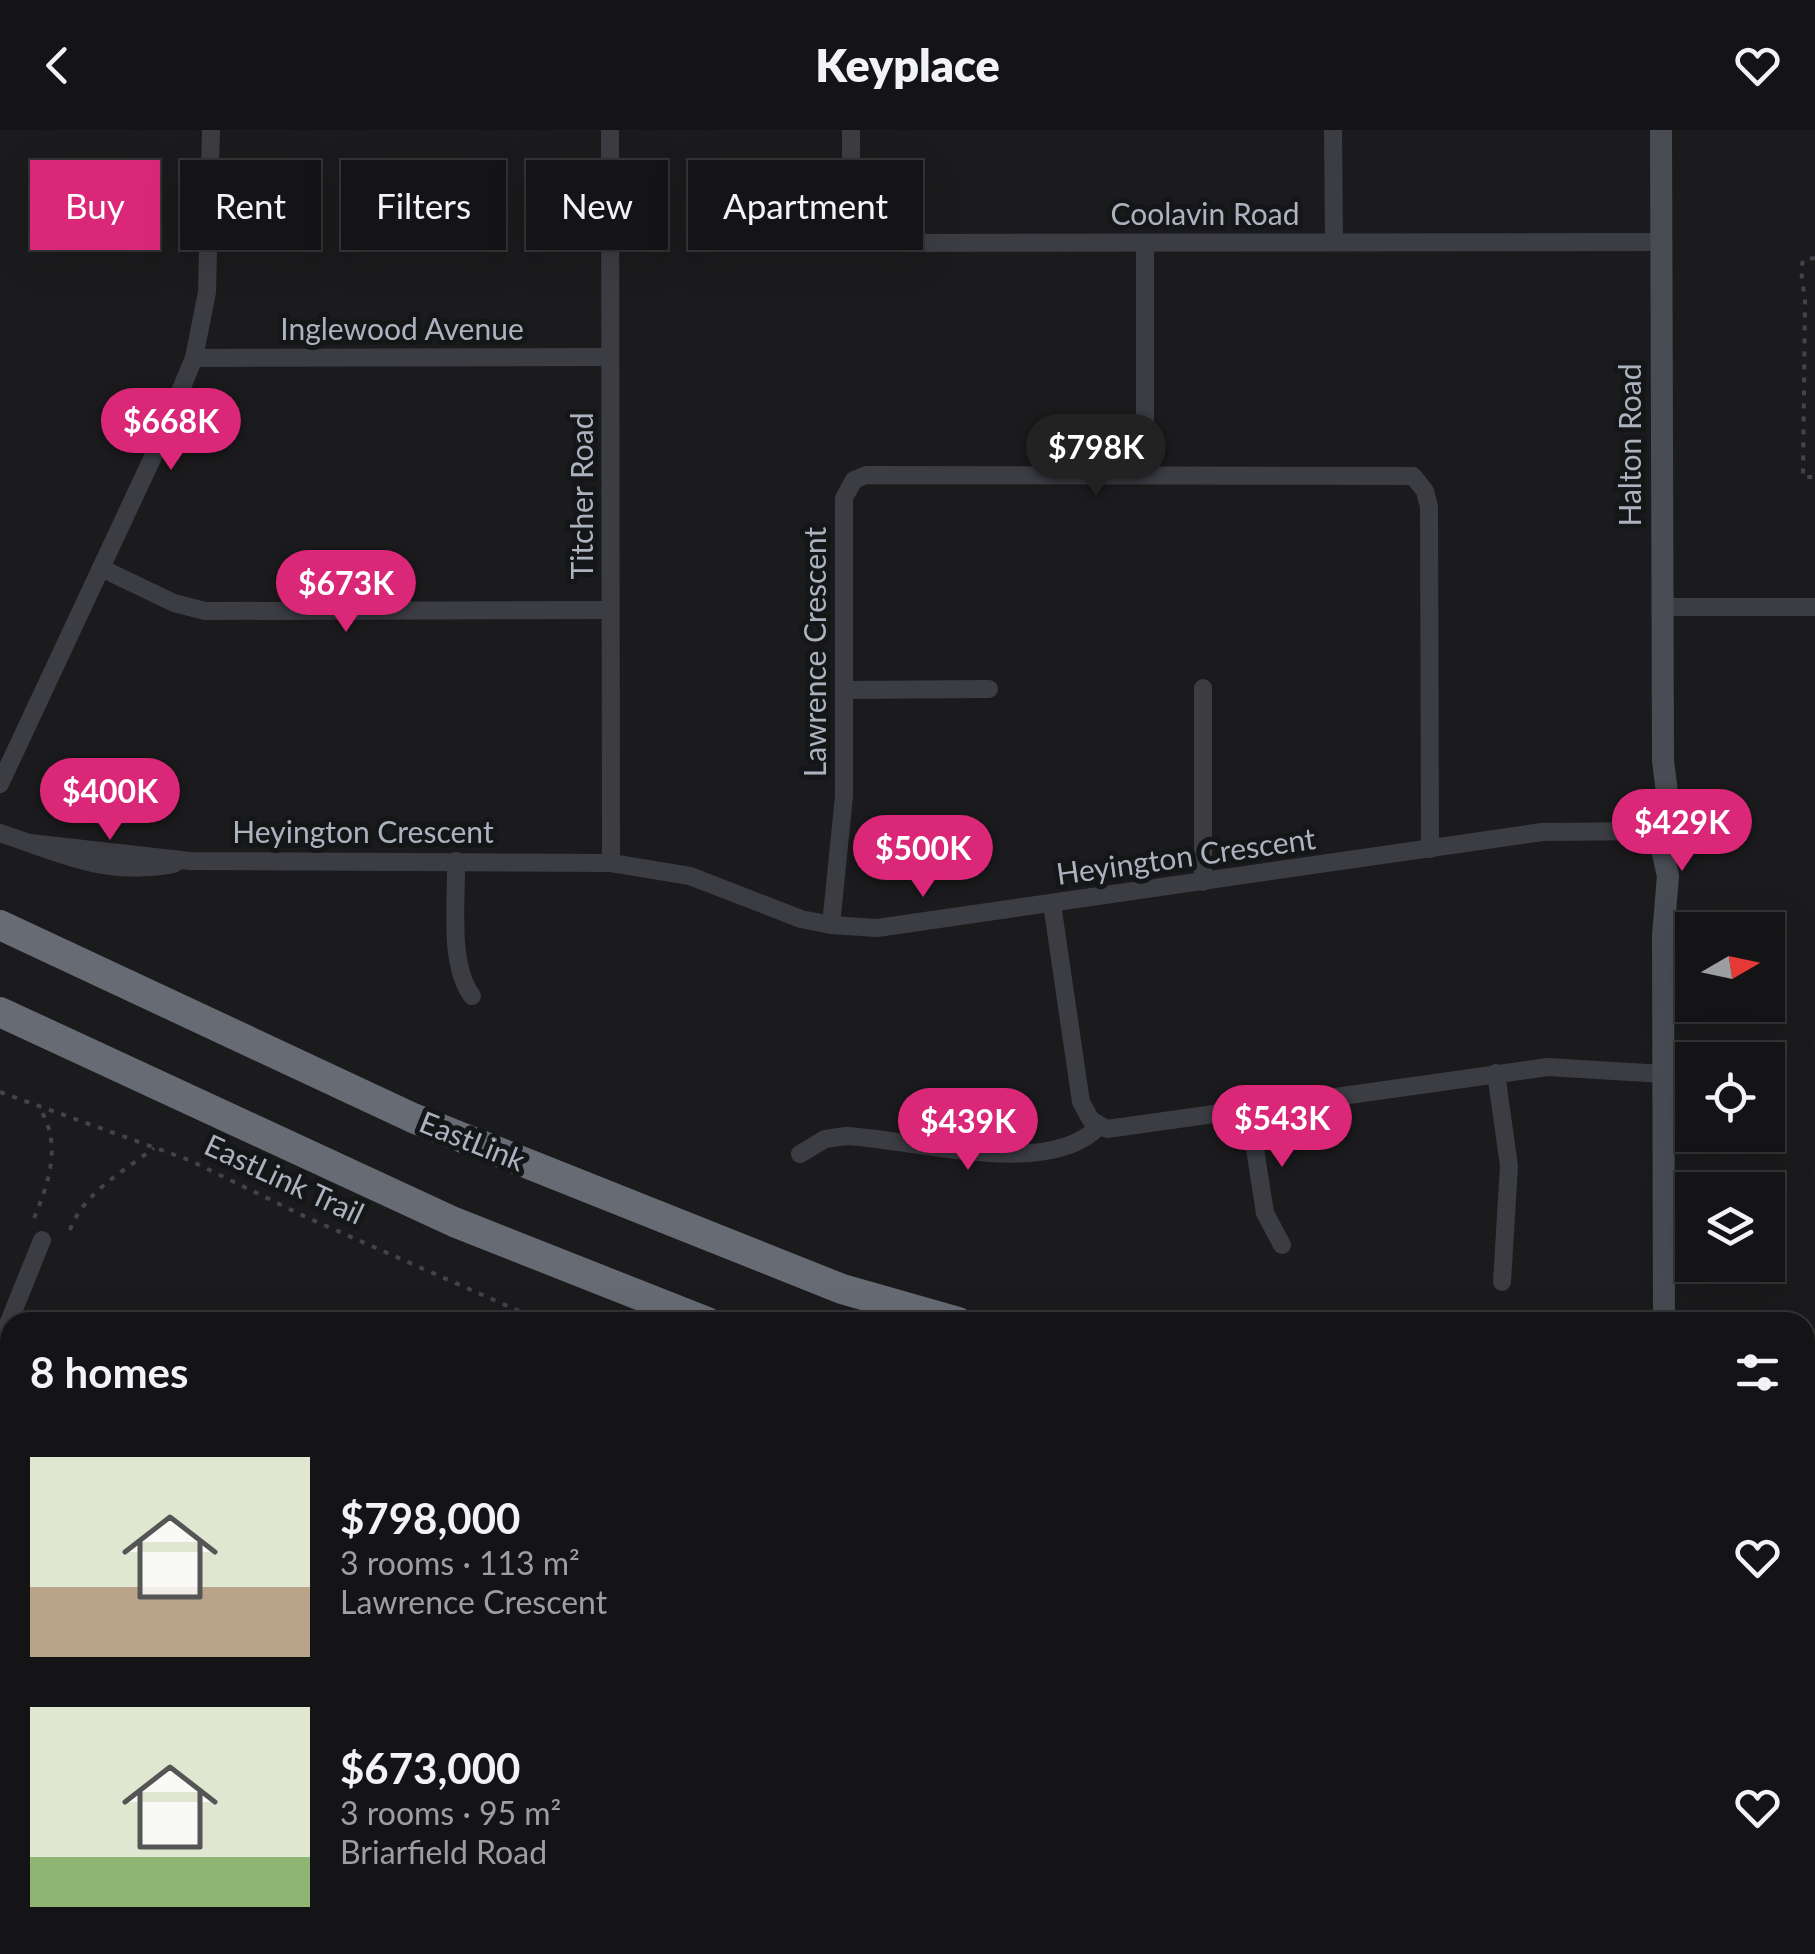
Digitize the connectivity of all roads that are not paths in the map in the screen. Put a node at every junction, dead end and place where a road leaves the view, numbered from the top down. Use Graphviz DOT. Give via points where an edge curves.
graph roads {
  1 [pos="211,130"];
  2 [pos="610,130"];
  3 [pos="851,130"];
  4 [pos="1333,130"];
  5 [pos="1660,130"];
  6 [pos="1334,242"];
  7 [pos="1661,242"];
  8 [pos="1146,243"];
  9 [pos="194,358"];
  10 [pos="610,358"];
  11 [pos="1145,475"];
  12 [pos="101,568"];
  13 [pos="1662,606"];
  14 [pos="1815,607"];
  15 [pos="610,610"];
  16 [pos="989,688"];
  17 [pos="1203,688"];
  18 [pos="844,690"];
  19 [pos="0,784"];
  20 [pos="1653,830"];
  21 [pos="0,832"];
  22 [pos="1430,849"];
  23 [pos="456,861"];
  24 [pos="611,863"];
  25 [pos="1203,882"];
  26 [pos="1052,904"];
  27 [pos="0,925"];
  28 [pos="831,925"];
  29 [pos="472,996"];
  30 [pos="0,1012"];
  31 [pos="1496,1073"];
  32 [pos="1663,1074"];
  33 [pos="1249,1110"];
  34 [pos="1099,1126"];
  35 [pos="800,1154"];
  36 [pos="42,1240"];
  37 [pos="1282,1245"];
  38 [pos="1502,1282"];
  39 [pos="13,1312"];
  40 [pos="682,1312"];
  41 [pos="923,1312"];
  42 [pos="1664,1312"];
  1 -- 9 [label="street" via="209,258"];
  2 -- 10 [label="street, Titcher Road"];
  3 -- 8 [label="street, Coolavin Road" via="851,221 868,242"];
  4 -- 6 [label="street"];
  5 -- 7 [label="main road, Halton Road"];
  6 -- 7 [label="street, Coolavin Road"];
  6 -- 8 [label="street, Coolavin Road"];
  7 -- 13 [label="main road, Halton Road"];
  8 -- 11 [label="street"];
  9 -- 10 [label="street, Inglewood Avenue"];
  9 -- 12 [label="street"];
  10 -- 15 [label="street, Titcher Road"];
  11 -- 18 [label="street, Lawrence Crescent" via="854,480 843,506"];
  11 -- 22 [label="street, Lawrence Crescent" via="1418,479 1430,507"];
  12 -- 15 [label="street" via="205,611"];
  12 -- 19 [label="street"];
  13 -- 14 [label="street"];
  13 -- 20 [label="main road, Halton Road" via="1667,793"];
  15 -- 24 [label="street, Titcher Road"];
  16 -- 18 [label="street"];
  17 -- 25 [label="street"];
  18 -- 28 [label="street, Lawrence Crescent" via="844,796"];
  20 -- 22 [label="street, Heyington Crescent" via="1558,831"];
  20 -- 32 [label="main road, Halton Road" via="1668,876"];
  21 -- 23 [label="street, Heyington Crescent" via="30,843 190,861"];
  22 -- 25 [label="street, Heyington Crescent"];
  23 -- 24 [label="street, Heyington Crescent"];
  23 -- 29 [label="street" via="458,960"];
  24 -- 28 [label="street, Heyington Crescent" via="690,876"];
  25 -- 26 [label="street, Heyington Crescent"];
  26 -- 28 [label="street, Heyington Crescent" via="904,926"];
  26 -- 34 [label="street" via="1081,1102"];
  27 -- 41 [label="highway, EastLink" via="413,1118 842,1289"];
  30 -- 40 [label="highway" via="454,1222"];
  31 -- 32 [label="street" via="1548,1066"];
  31 -- 33 [label="street"];
  31 -- 38 [label="street" via="1509,1166"];
  32 -- 42 [label="main road, Halton Road"];
  33 -- 34 [label="street" via="1115,1130"];
  33 -- 37 [label="street" via="1265,1213"];
  34 -- 35 [label="street" via="1067,1147 1033,1155 846,1136"];
  36 -- 39 [label="street"];
}
